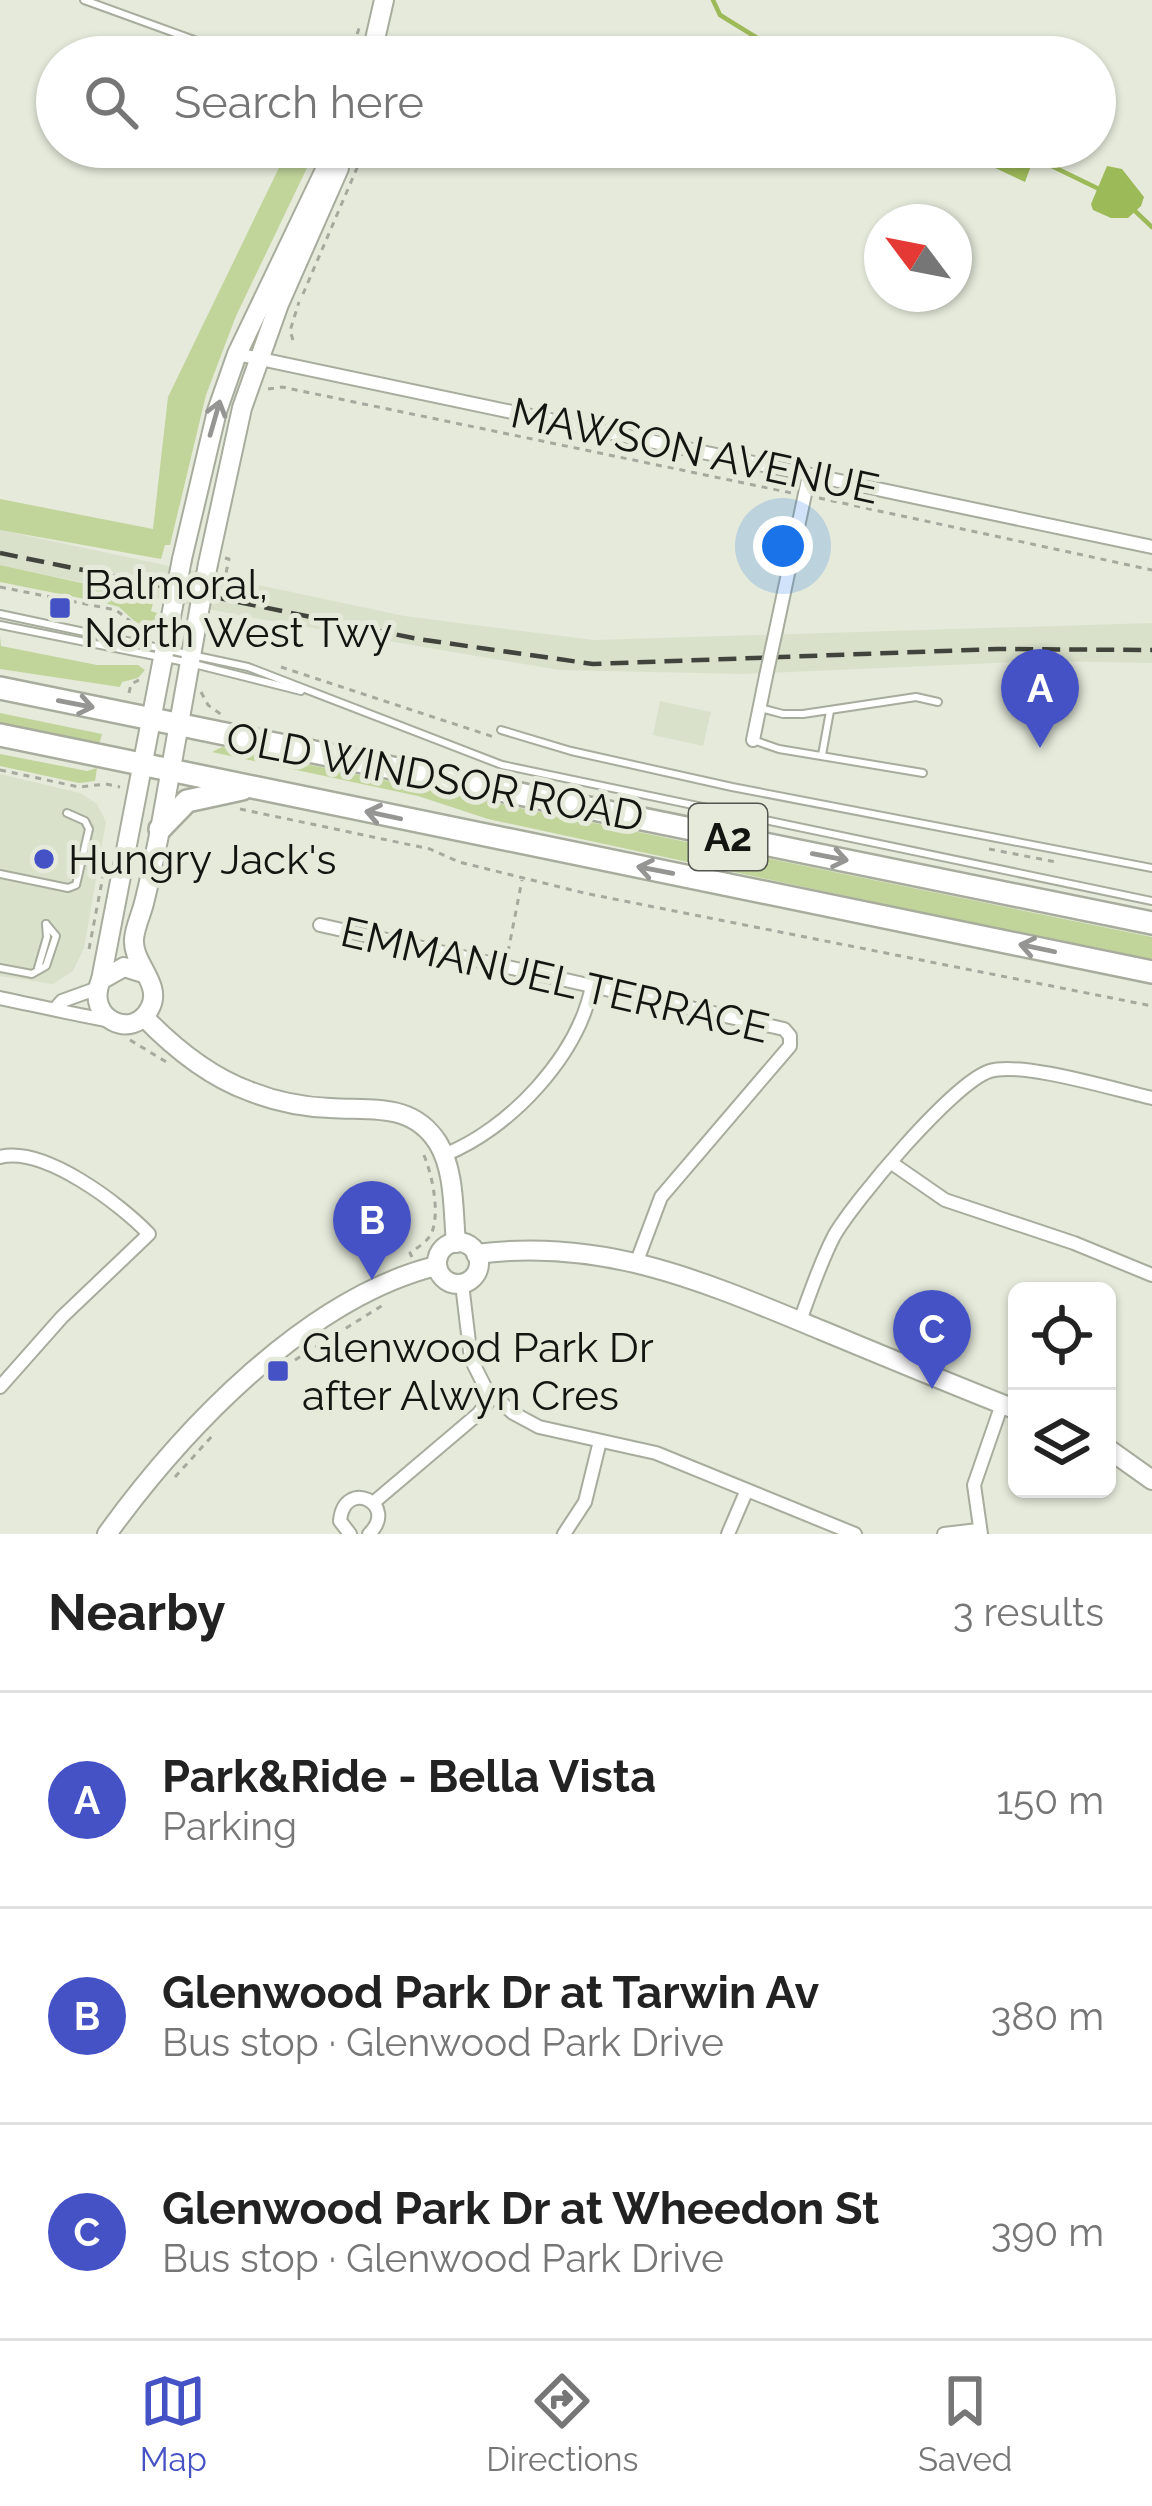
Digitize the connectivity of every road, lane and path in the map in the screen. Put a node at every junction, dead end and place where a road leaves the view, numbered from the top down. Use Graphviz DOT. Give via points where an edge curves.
graph roads {
  1 [pos="84,0"];
  2 [pos="384,0"];
  3 [pos="364,15"];
  4 [pos="183,36"];
  5 [pos="357,36"];
  6 [pos="376,36"];
  7 [pos="326,168"];
  8 [pos="338,168"];
  9 [pos="357,168"];
  10 [pos="292,340"];
  11 [pos="237,354"];
  12 [pos="259,359"];
  13 [pos="282,387"];
  14 [pos="808,475"];
  15 [pos="804,496"];
  16 [pos="1152,547"];
  17 [pos="1152,570"];
  18 [pos="0,587"];
  19 [pos="0,614"];
  20 [pos="0,625"];
  21 [pos="161,647"];
  22 [pos="195,664"];
  23 [pos="147,671"];
  24 [pos="0,688"];
  25 [pos="130,689"];
  26 [pos="938,702"];
  27 [pos="760,708"];
  28 [pos="830,710"];
  29 [pos="224,716"];
  30 [pos="152,720"];
  31 [pos="178,726"];
  32 [pos="501,730"];
  33 [pos="6,740"];
  34 [pos="753,740"];
  35 [pos="822,754"];
  36 [pos="143,765"];
  37 [pos="102,769"];
  38 [pos="0,770"];
  39 [pos="169,770"];
  40 [pos="923,773"];
  41 [pos="100,784"];
  42 [pos="248,787"];
  43 [pos="121,788"];
  44 [pos="220,805"];
  45 [pos="67,813"];
  46 [pos="160,829"];
  47 [pos="1152,868"];
  48 [pos="0,874"];
  49 [pos="522,878"];
  50 [pos="1152,901"];
  51 [pos="1152,923"];
  52 [pos="46,924"];
  53 [pos="320,926"];
  54 [pos="511,967"];
  55 [pos="0,968"];
  56 [pos="1152,972"];
  57 [pos="143,973"];
  58 [pos="99,984"];
  59 [pos="592,986"];
  60 [pos="0,998"];
  61 [pos="1152,1006"];
  62 [pos="55,1009"];
  63 [pos="144,1017"];
  64 [pos="112,1021"];
  65 [pos="1152,1098"];
  66 [pos="444,1155"];
  67 [pos="0,1157"];
  68 [pos="893,1164"];
  69 [pos="456,1243"];
  70 [pos="476,1253"];
  71 [pos="638,1261"];
  72 [pos="436,1266"];
  73 [pos="1152,1275"];
  74 [pos="462,1284"];
  75 [pos="382,1306"];
  76 [pos="800,1322"];
  77 [pos="282,1370"];
  78 [pos="0,1387"];
  79 [pos="492,1396"];
  80 [pos="1008,1406"];
  81 [pos="1008,1411"];
  82 [pos="214,1434"];
  83 [pos="600,1441"];
  84 [pos="1116,1454"];
  85 [pos="1152,1480"];
  86 [pos="166,1487"];
  87 [pos="746,1492"];
  88 [pos="374,1503"];
  89 [pos="980,1532"];
  90 [pos="107,1534"];
  91 [pos="350,1534"];
  92 [pos="369,1534"];
  93 [pos="564,1534"];
  94 [pos="728,1534"];
  95 [pos="855,1534"];
  96 [pos="944,1534"];
  1 -- 4 [label="lane"];
  2 -- 6 [label="street"];
  3 -- 5 [label="path"];
  7 -- 11 [label="street"];
  8 -- 12 [label="street"];
  9 -- 10 [label="path" via="300,300"];
  11 -- 12 [label="street, MAWSON AVENUE"];
  21 -- 11 [label="street, one-way, bridge"];
  12 -- 14 [label="street, MAWSON AVENUE"];
  12 -- 22 [label="street, bridge" via="226,468 219,565 199,611"];
  13 -- 15 [label="path"];
  14 -- 15 [label="street"];
  14 -- 16 [label="street, MAWSON AVENUE"];
  15 -- 17 [label="path"];
  15 -- 27 [label="street, bridge"];
  18 -- 21 [label="path" via="116,610"];
  19 -- 21 [label="lane"];
  20 -- 21 [label="lane"];
  21 -- 22 [label="lane"];
  21 -- 30 [label="street"];
  22 -- 29 [label="path" via="201,694"];
  22 -- 31 [label="street"];
  22 -- 50 [label="lane" via="267,673 502,765"];
  23 -- 25 [label="path"];
  24 -- 30 [label="highway, OLD WINDSOR ROAD / A2, one-way"];
  26 -- 28 [label="lane"];
  27 -- 28 [label="lane"];
  27 -- 34 [label="street"];
  28 -- 35 [label="lane"];
  30 -- 31 [label="highway, OLD WINDSOR ROAD / A2"];
  30 -- 36 [label="street"];
  31 -- 39 [label="street"];
  31 -- 51 [label="highway, OLD WINDSOR ROAD / A2, one-way"];
  32 -- 47 [label="lane" via="732,787"];
  33 -- 36 [label="highway, OLD WINDSOR ROAD / A2"];
  34 -- 35 [label="lane"];
  35 -- 40 [label="lane"];
  36 -- 39 [label="highway, OLD WINDSOR ROAD / A2"];
  36 -- 58 [label="street"];
  37 -- 41 [label="path"];
  38 -- 41 [label="path"];
  39 -- 42 [label="highway, OLD WINDSOR ROAD / A2"];
  39 -- 46 [label="street"];
  41 -- 43 [label="path"];
  42 -- 46 [label="highway" via="187,801"];
  56 -- 42 [label="highway, OLD WINDSOR ROAD / A2, one-way"];
  44 -- 49 [label="path" via="430,849"];
  45 -- 48 [label="lane" via="88,829 76,885"];
  46 -- 57 [label="street" via="134,934"];
  49 -- 54 [label="path"];
  49 -- 61 [label="path"];
  52 -- 55 [label="lane" via="56,936 51,958 36,972"];
  53 -- 54 [label="street, EMMANUEL TERRACE"];
  54 -- 59 [label="street, EMMANUEL TERRACE"];
  57 -- 58 [label="street" via="124,967"];
  57 -- 63 [label="street" via="153,1000"];
  58 -- 62 [label="street"];
  58 -- 64 [label="street" via="99,1008"];
  59 -- 66 [label="street" via="585,1019 532,1094 484,1136"];
  59 -- 71 [label="street, EMMANUEL TERRACE" via="773,1025 790,1036 782,1058 662,1198"];
  60 -- 62 [label="street"];
  62 -- 64 [label="street"];
  63 -- 64 [label="street"];
  63 -- 66 [label="street" via="232,1084 302,1105 394,1111 428,1131"];
  65 -- 68 [label="street" via="993,1070 962,1085"];
  66 -- 69 [label="street"];
  67 -- 78 [label="street" via="22,1154 70,1175 149,1234"];
  68 -- 73 [label="street" via="945,1200"];
  68 -- 76 [label="street" via="836,1233"];
  69 -- 70 [label="street"];
  69 -- 72 [label="street" via="444,1247"];
  70 -- 71 [label="street" via="536,1247"];
  70 -- 74 [label="street" via="477,1272"];
  71 -- 76 [label="street"];
  72 -- 74 [label="street" via="448,1282"];
  72 -- 90 [label="street" via="337,1311 258,1368"];
  74 -- 79 [label="street" via="469,1352"];
  75 -- 77 [label="path"];
  76 -- 80 [label="street"];
  79 -- 83 [label="street" via="530,1423"];
  79 -- 88 [label="street"];
  81 -- 89 [label="street" via="974,1485"];
  82 -- 86 [label="path"];
  83 -- 87 [label="street" via="656,1453"];
  83 -- 93 [label="street" via="585,1502"];
  84 -- 85 [label="street"];
  87 -- 94 [label="street"];
  87 -- 95 [label="street"];
  88 -- 91 [label="street" via="345,1504 340,1521"];
  88 -- 92 [label="street" via="379,1522"];
  89 -- 96 [label="street"];
}
